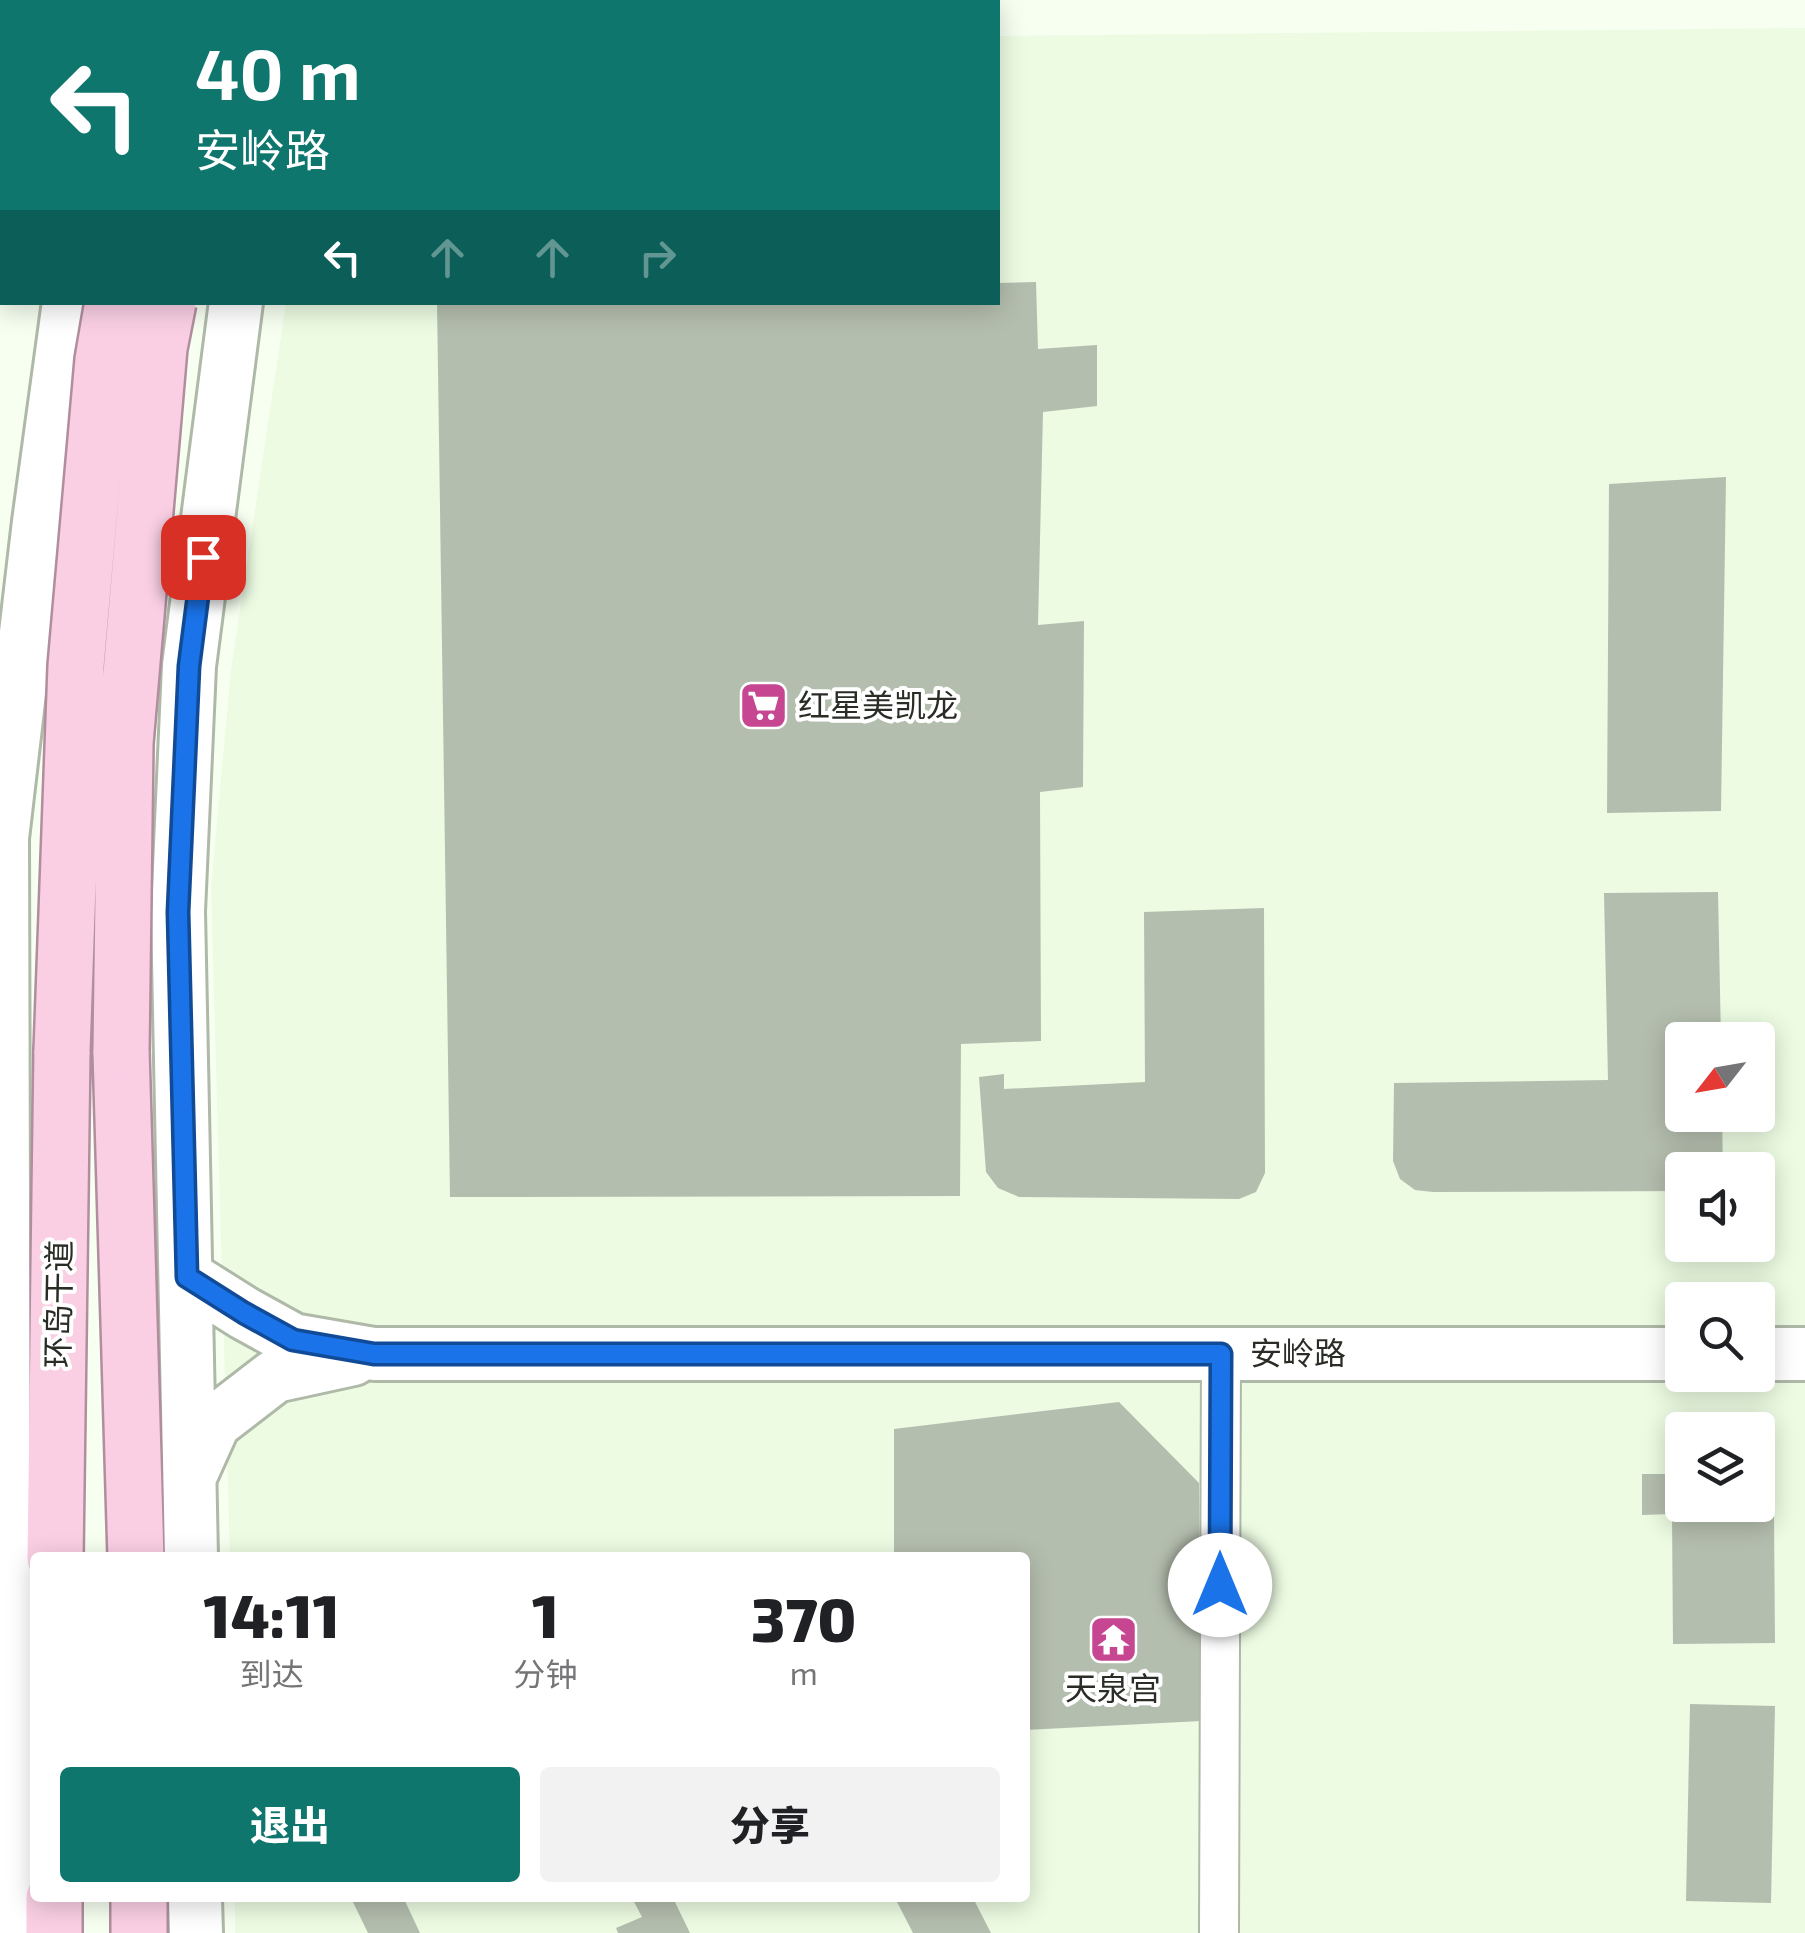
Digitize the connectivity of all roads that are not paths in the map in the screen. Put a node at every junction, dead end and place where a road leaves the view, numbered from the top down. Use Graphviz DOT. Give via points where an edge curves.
graph roads {
  1 [pos="69,305"];
  2 [pos="113,305"];
  3 [pos="167,305"];
  4 [pos="236,305"];
  5 [pos="187,1277"];
  6 [pos="374,1354"];
  7 [pos="1221,1354"];
  8 [pos="1665,1354"];
  9 [pos="1775,1354"];
  10 [pos="1805,1354"];
  11 [pos="190,1477"];
  12 [pos="56,1552"];
  13 [pos="136,1552"];
  14 [pos="191,1552"];
  15 [pos="54,1902"];
  16 [pos="138,1902"];
  17 [pos="196,1902"];
  18 [pos="5,1933"];
  19 [pos="54,1933"];
  20 [pos="139,1933"];
  21 [pos="196,1933"];
  22 [pos="1220,1933"];
  1 -- 18 [label="main road" via="2,838"];
  2 -- 12 [label="highway, 环岛干道, bridge" via="76,666 62,1051"];
  3 -- 13 [label="highway, 环岛干道, bridge" via="158,348 125,743 122,1051"];
  4 -- 5 [label="main road" via="189,666 178,912"];
  5 -- 6 [label="main road" via="293,1340"];
  5 -- 11 [label="main road"];
  6 -- 7 [label="main road, 安岭路"];
  6 -- 11 [label="main road" via="275,1376 214,1424"];
  7 -- 8 [label="main road, 安岭路"];
  7 -- 22 [label="street"];
  9 -- 10 [label="main road"];
  11 -- 14 [label="main road"];
  15 -- 19 [label="highway"];
  16 -- 20 [label="highway"];
  17 -- 21 [label="main road"];
}
